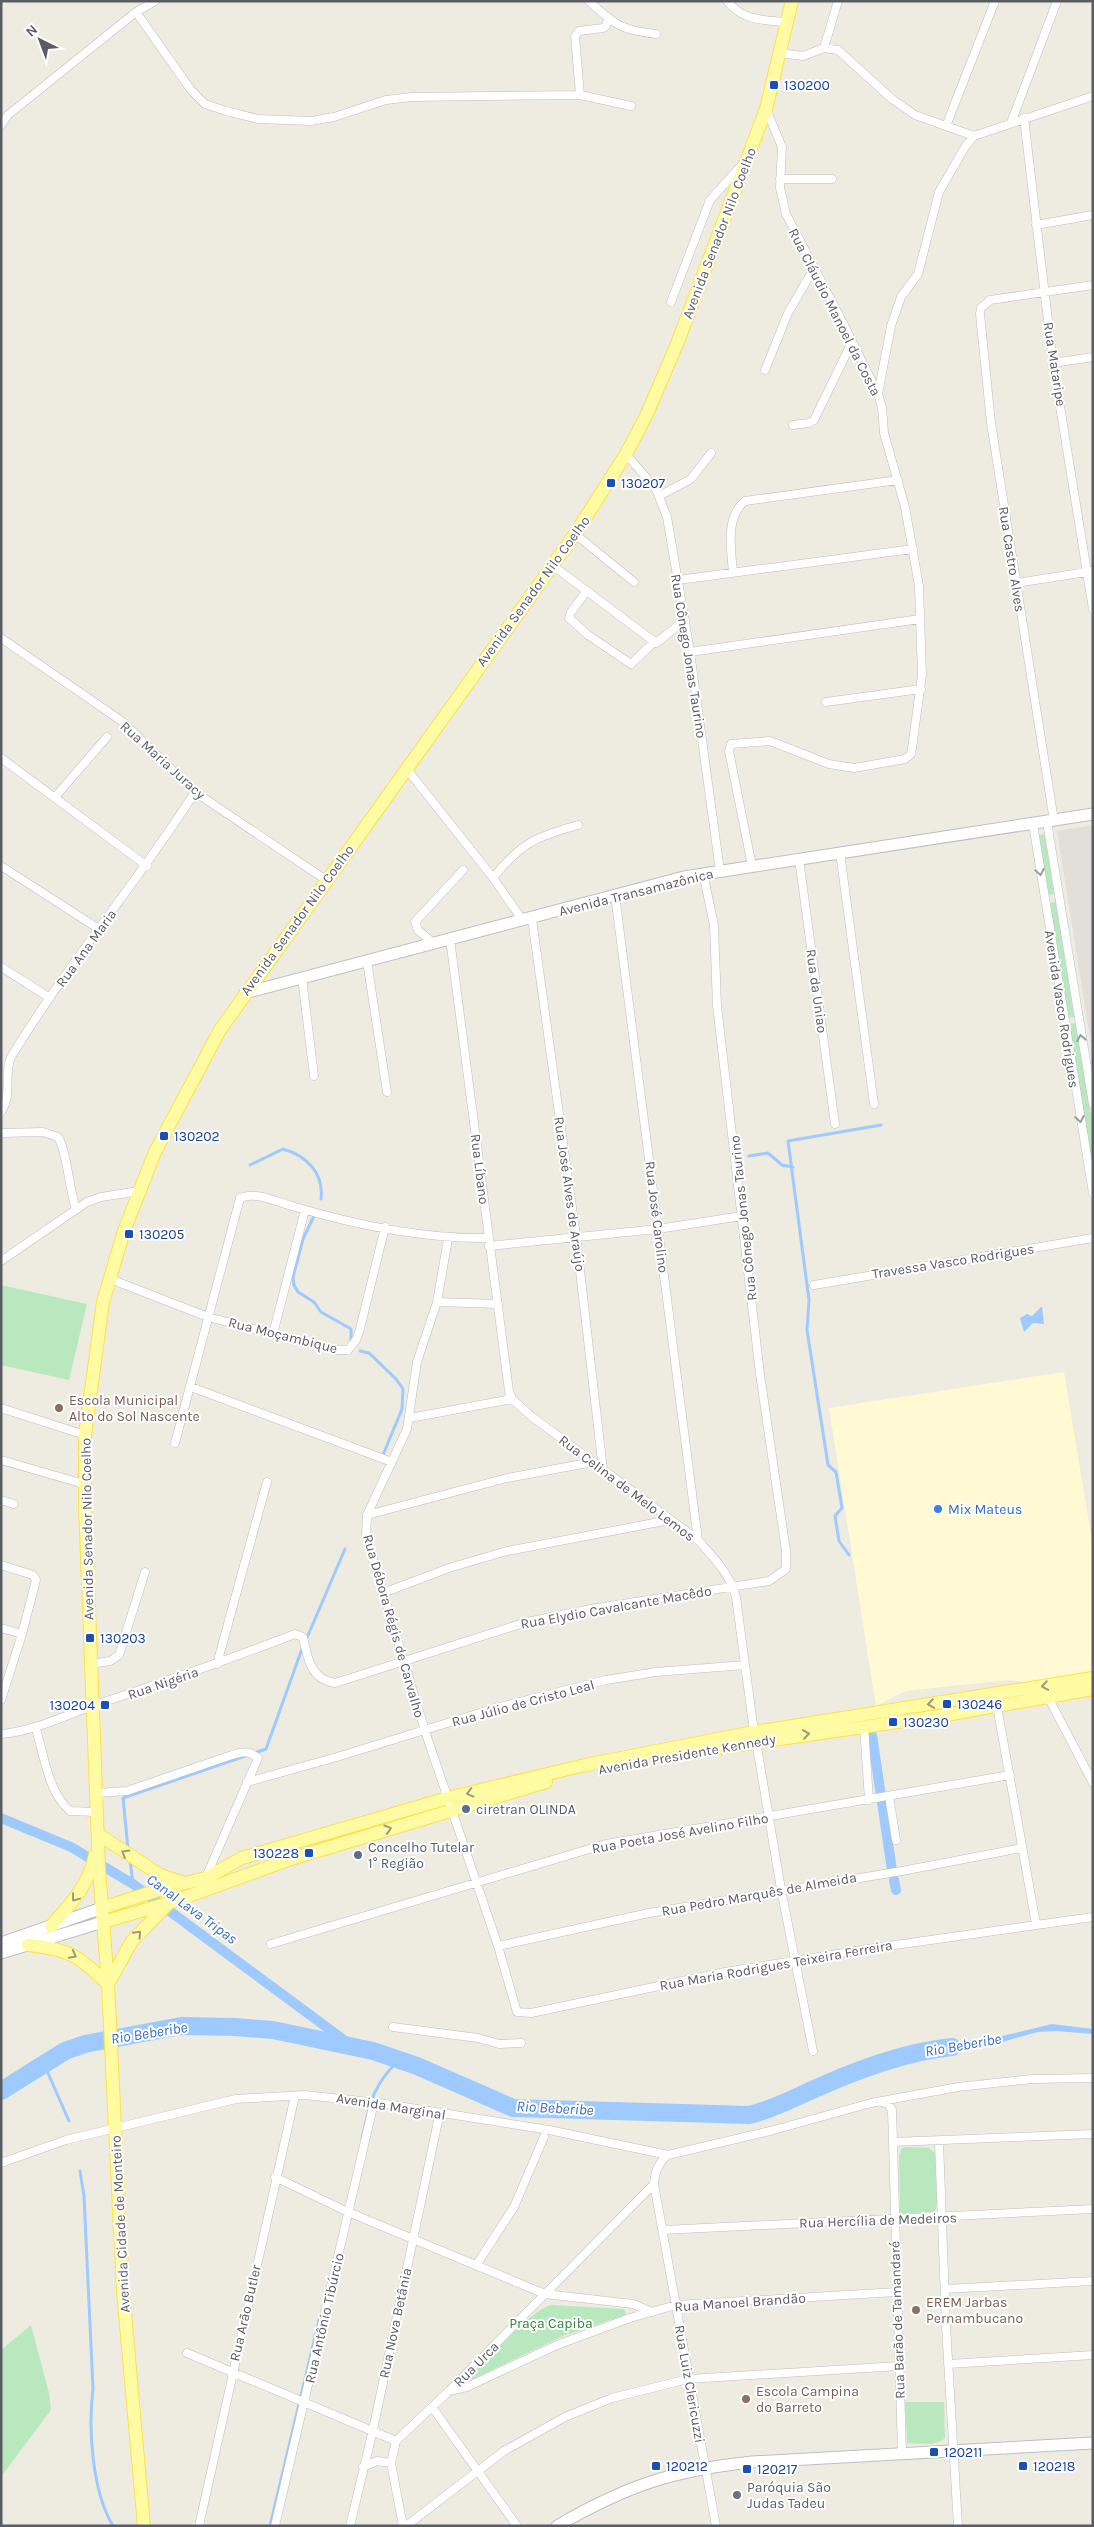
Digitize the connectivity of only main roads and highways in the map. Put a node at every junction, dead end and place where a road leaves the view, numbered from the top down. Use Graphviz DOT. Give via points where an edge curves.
graph roads {
  1 [pos="792,1"];
  2 [pos="1093,1678"];
  3 [pos="1093,1689"];
  4 [pos="755,1737"];
  5 [pos="450,1804"];
  6 [pos="99,1841"];
  7 [pos="96,1868"];
  8 [pos="210,1883"];
  9 [pos="186,1884"];
  10 [pos="102,1908"];
  11 [pos="150,1913"];
  12 [pos="103,1922"];
  13 [pos="50,1926"];
  14 [pos="28,1945"];
  15 [pos="108,1984"];
  16 [pos="144,2526"];
  1 -- 6 [label="main road, Avenida Senador Nilo Coelho" via="766,108 674,352 626,454 575,534 220,1030 174,1114 139,1191 99,1322 85,1435 84,1484"];
  2 -- 4 [label="main road, Avenida Presidente Kennedy, one-way"];
  4 -- 3 [label="main road, Avenida Presidente Kennedy, one-way" via="864,1726"];
  4 -- 5 [label="main road, Avenida Presidente Kennedy" via="547,1773"];
  8 -- 5 [label="main road, Avenida Presidente Kennedy, one-way" via="278,1858 291,1859"];
  5 -- 8 [label="main road, Avenida Presidente Kennedy" via="372,1820 242,1858"];
  6 -- 7 [label="main road, Avenida Senador Nilo Coelho"];
  9 -- 6 [label="main road, one-way" via="166,1878"];
  7 -- 10 [label="main road, Avenida Senador Nilo Coelho"];
  7 -- 13 [label="main road, one-way" via="75,1899"];
  8 -- 9 [label="main road, Avenida Presidente Kennedy"];
  8 -- 11 [label="main road, Avenida Presidente Kennedy"];
  9 -- 10 [label="main road, Avenida Presidente Kennedy"];
  10 -- 12 [label="main road, Avenida Senador Nilo Coelho"];
  11 -- 12 [label="main road, Avenida Presidente Kennedy"];
  15 -- 11 [label="main road, one-way"];
  12 -- 15 [label="main road, Avenida Cidade de Monteiro"];
  14 -- 15 [label="main road, one-way" via="67,1952 85,1962"];
  15 -- 16 [label="main road, Avenida Cidade de Monteiro" via="123,2292"];
}
